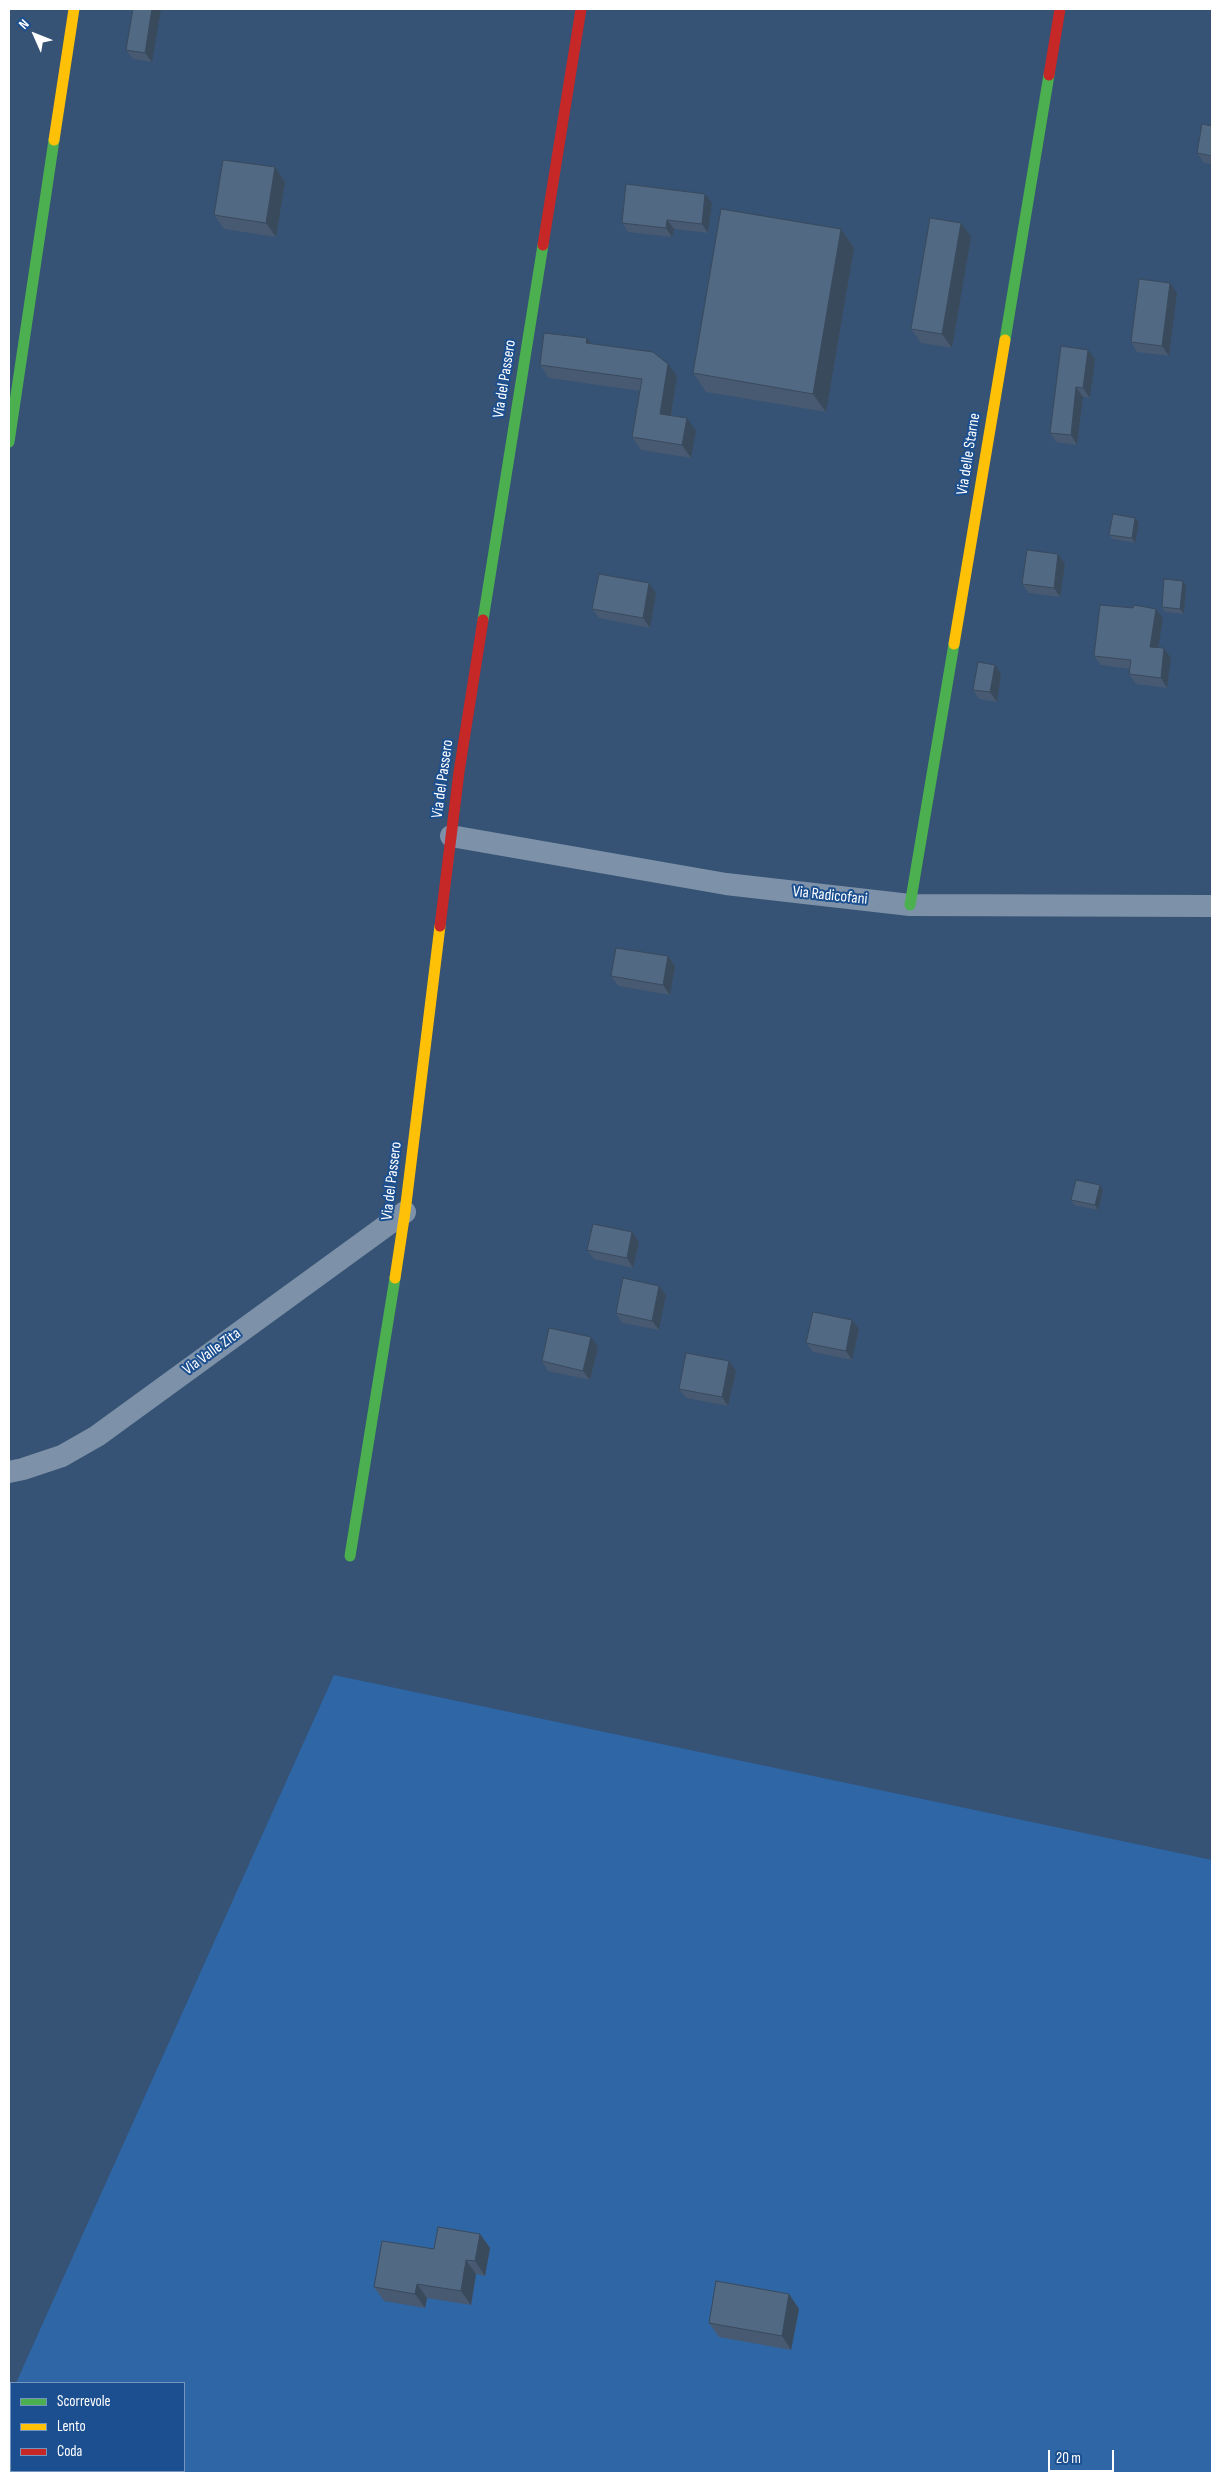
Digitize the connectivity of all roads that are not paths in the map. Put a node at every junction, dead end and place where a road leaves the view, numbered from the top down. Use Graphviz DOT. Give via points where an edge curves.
graph roads {
  1 [pos="74,9"];
  2 [pos="580,9"];
  3 [pos="1060,9"];
  4 [pos="9,442"];
  5 [pos="451,836"];
  6 [pos="910,905"];
  7 [pos="1212,906"];
  8 [pos="404,1212"];
  9 [pos="9,1472"];
  10 [pos="350,1556"];
  1 -- 4 [label="street"];
  2 -- 5 [label="street, Via del Passero"];
  3 -- 6 [label="street, Via delle Starne"];
  5 -- 6 [label="street, Via Radicofani" via="726,884"];
  5 -- 8 [label="street, Via del Passero"];
  6 -- 7 [label="street, Via Radicofani"];
  8 -- 9 [label="street, Via Valle Zita" via="96,1436 62,1456"];
  8 -- 10 [label="street, Via del Passero"];
}
